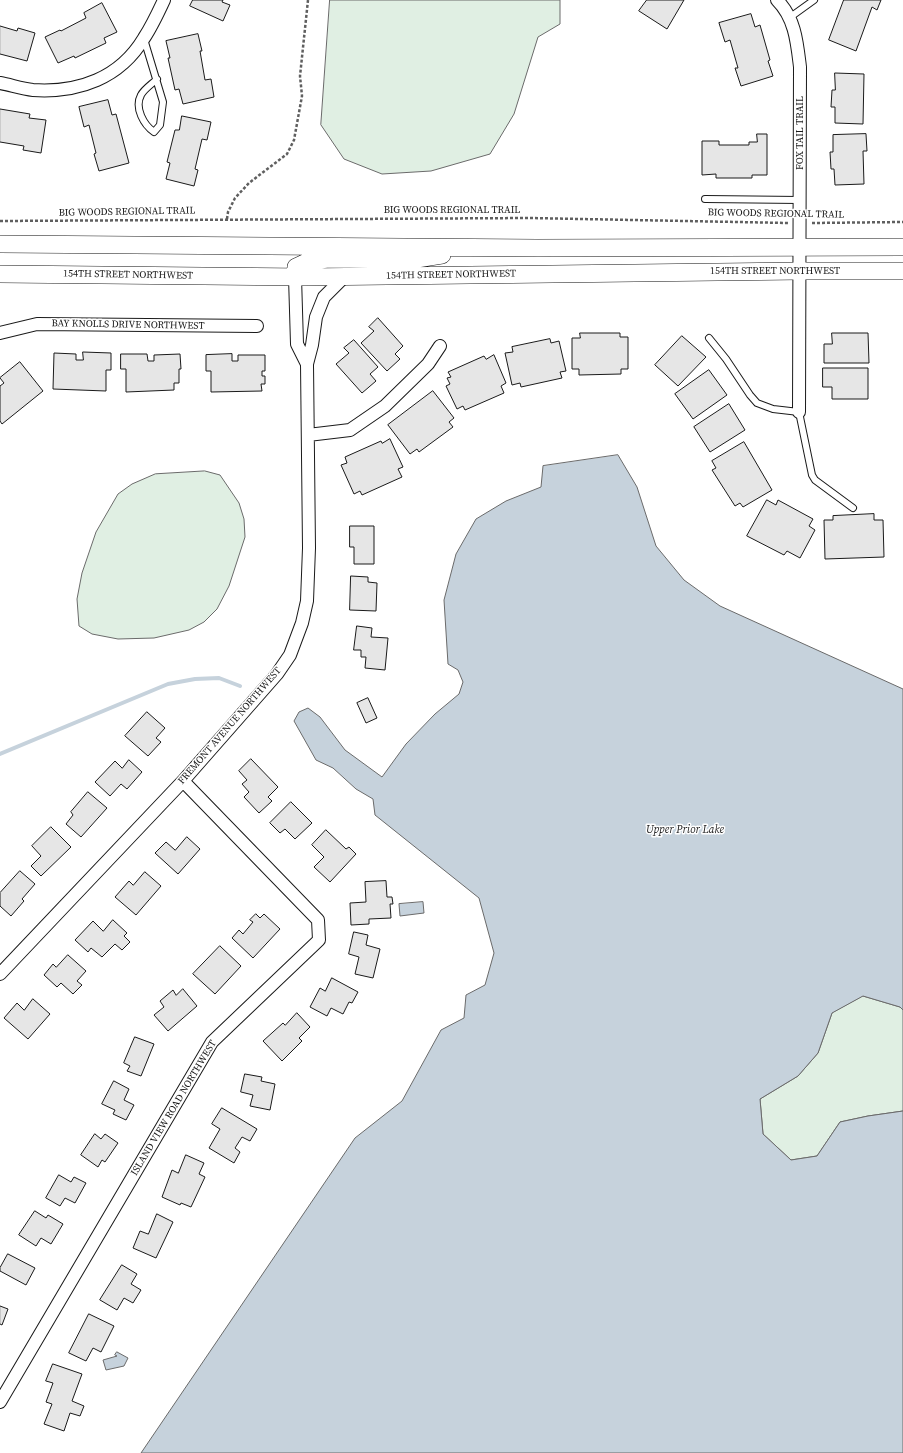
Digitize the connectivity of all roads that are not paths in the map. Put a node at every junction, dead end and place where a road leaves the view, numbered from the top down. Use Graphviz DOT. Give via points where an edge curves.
graph roads {
  1 [pos="164,0"];
  2 [pos="777,0"];
  3 [pos="814,0"];
  4 [pos="789,18"];
  5 [pos="144,39"];
  6 [pos="156,79"];
  7 [pos="0,83"];
  8 [pos="705,198"];
  9 [pos="800,200"];
  10 [pos="0,244"];
  11 [pos="492,247"];
  12 [pos="800,247"];
  13 [pos="903,247"];
  14 [pos="800,271"];
  15 [pos="903,271"];
  16 [pos="0,274"];
  17 [pos="346,276"];
  18 [pos="295,277"];
  19 [pos="257,326"];
  20 [pos="0,333"];
  21 [pos="709,338"];
  22 [pos="440,346"];
  23 [pos="307,364"];
  24 [pos="799,412"];
  25 [pos="308,435"];
  26 [pos="853,508"];
  27 [pos="182,781"];
  28 [pos="0,974"];
  29 [pos="0,1402"];
  1 -- 5 [label="street"];
  2 -- 4 [label="street, FOX TAIL TRAIL"];
  3 -- 4 [label="lane"];
  4 -- 9 [label="street, FOX TAIL TRAIL" via="794,29 800,67"];
  5 -- 6 [label="lane"];
  5 -- 7 [label="street" via="110,74 87,85 58,90 33,90"];
  6 -- 6 [label="lane" via="163,102 160,125 154,132 147,127 139,101 141,94"];
  8 -- 9 [label="lane"];
  9 -- 12 [label="street, FOX TAIL TRAIL"];
  10 -- 11 [label="street"];
  11 -- 12 [label="street"];
  11 -- 18 [label="street" via="410,260 309,261 296,268"];
  12 -- 13 [label="street"];
  12 -- 14 [label="street, FOX TAIL TRAIL"];
  14 -- 15 [label="street, 154TH STREET NORTHWEST"];
  14 -- 17 [label="street, 154TH STREET NORTHWEST"];
  14 -- 24 [label="street, FOX TAIL TRAIL"];
  16 -- 18 [label="street, 154TH STREET NORTHWEST"];
  17 -- 18 [label="street, 154TH STREET NORTHWEST"];
  17 -- 23 [label="street, FREMONT AVENUE NORTHWEST" via="324,297 316,317"];
  18 -- 23 [label="street, FREMONT AVENUE NORTHWEST" via="297,344"];
  19 -- 20 [label="street, BAY KNOLLS DRIVE NORTHWEST" via="37,324"];
  21 -- 24 [label="lane" via="757,403 773,409"];
  22 -- 25 [label="street" via="428,364 385,406 350,430"];
  23 -- 25 [label="street, FREMONT AVENUE NORTHWEST"];
  24 -- 26 [label="lane" via="812,475 815,480"];
  25 -- 27 [label="street, FREMONT AVENUE NORTHWEST" via="307,601 302,623 290,655 277,674"];
  27 -- 28 [label="street, FREMONT AVENUE NORTHWEST"];
  27 -- 29 [label="street, ISLAND VIEW ROAD NORTHWEST" via="318,920 319,940 212,1042"];
}
